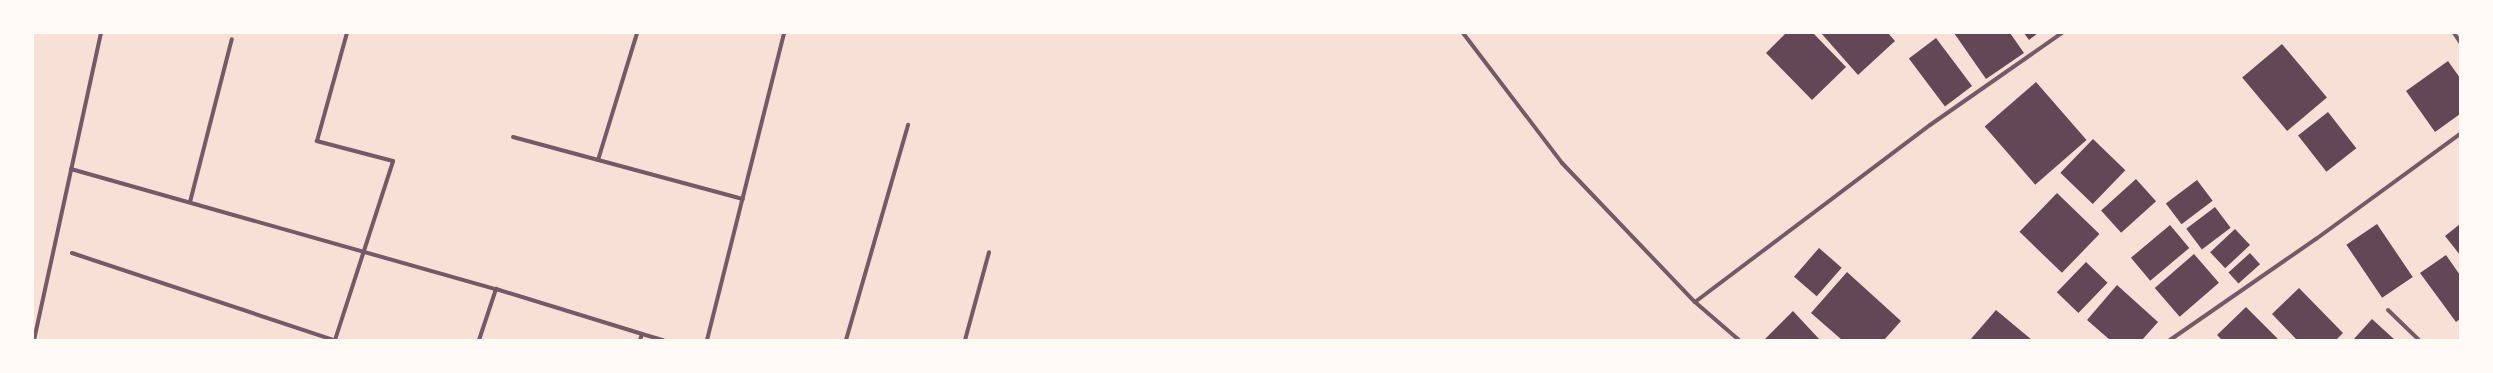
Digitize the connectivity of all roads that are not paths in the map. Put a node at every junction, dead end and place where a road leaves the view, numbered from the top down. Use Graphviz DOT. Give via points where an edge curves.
graph roads {
  1 [pos="101,33"];
  2 [pos="347,33"];
  3 [pos="637,33"];
  4 [pos="784,33"];
  5 [pos="1463,33"];
  6 [pos="2062,33"];
  7 [pos="2454,33"];
  8 [pos="232,39"];
  9 [pos="2460,42"];
  10 [pos="908,126"];
  11 [pos="2460,134"];
  12 [pos="513,137"];
  13 [pos="598,160"];
  14 [pos="71,169"];
  15 [pos="742,199"];
  16 [pos="190,202"];
  17 [pos="364,250"];
  18 [pos="989,252"];
  19 [pos="72,253"];
  20 [pos="496,289"];
  21 [pos="1695,302"];
  22 [pos="2388,310"];
  23 [pos="642,334"];
  24 [pos="34,340"];
  25 [pos="335,340"];
  26 [pos="479,340"];
  27 [pos="640,340"];
  28 [pos="663,340"];
  29 [pos="707,340"];
  30 [pos="846,340"];
  31 [pos="965,340"];
  32 [pos="1739,340"];
  33 [pos="2170,340"];
  34 [pos="2419,340"];
  1 -- 14 [label="street"];
  2 -- 17 [label="street" via="317,141 393,161"];
  3 -- 13 [label="street"];
  4 -- 15 [label="street"];
  5 -- 21 [label="street" via="1562,163"];
  6 -- 21 [label="street" via="1930,125"];
  7 -- 9 [label="street"];
  8 -- 16 [label="street"];
  10 -- 30 [label="street"];
  11 -- 33 [label="street" via="2316,239"];
  12 -- 13 [label="street"];
  13 -- 15 [label="street"];
  14 -- 16 [label="street"];
  14 -- 24 [label="street"];
  15 -- 29 [label="street"];
  16 -- 17 [label="street"];
  17 -- 20 [label="street"];
  17 -- 25 [label="street"];
  18 -- 31 [label="street"];
  19 -- 25 [label="street"];
  20 -- 23 [label="street"];
  20 -- 26 [label="street"];
  21 -- 32 [label="street"];
  22 -- 34 [label="street"];
  23 -- 27 [label="street"];
  23 -- 28 [label="street"];
}
